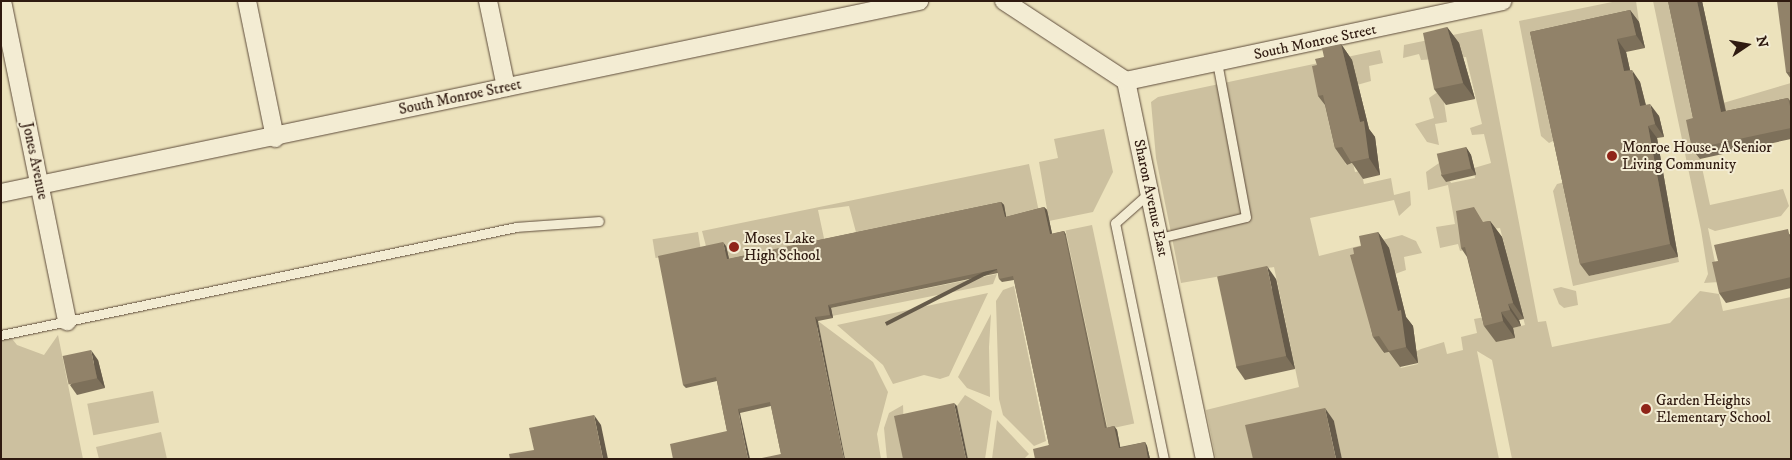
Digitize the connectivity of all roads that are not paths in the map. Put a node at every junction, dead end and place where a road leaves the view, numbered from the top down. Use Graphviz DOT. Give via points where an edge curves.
graph roads {
  1 [pos="2,1"];
  2 [pos="247,1"];
  3 [pos="488,1"];
  4 [pos="918,1"];
  5 [pos="1004,1"];
  6 [pos="1503,1"];
  7 [pos="1217,62"];
  8 [pos="1126,81"];
  9 [pos="506,87"];
  10 [pos="275,138"];
  11 [pos="40,186"];
  12 [pos="1150,193"];
  13 [pos="1,194"];
  14 [pos="599,221"];
  15 [pos="1159,238"];
  16 [pos="67,321"];
  17 [pos="1,335"];
  18 [pos="1164,459"];
  19 [pos="1205,459"];
  1 -- 11 [label="street, Jones Avenue"];
  2 -- 10 [label="street"];
  3 -- 9 [label="street"];
  4 -- 9 [label="street, South Monroe Street"];
  5 -- 8 [label="street"];
  6 -- 7 [label="street, South Monroe Street"];
  7 -- 8 [label="street, South Monroe Street"];
  7 -- 15 [label="lane" via="1246,217"];
  8 -- 12 [label="street, Sharon Avenue East"];
  9 -- 10 [label="street, South Monroe Street"];
  10 -- 11 [label="street, South Monroe Street"];
  11 -- 13 [label="street, South Monroe Street"];
  11 -- 16 [label="street, Jones Avenue"];
  12 -- 15 [label="street, Sharon Avenue East"];
  12 -- 18 [label="lane" via="1115,224"];
  14 -- 16 [label="lane" via="516,228"];
  15 -- 19 [label="street, Sharon Avenue East"];
  16 -- 17 [label="lane"];
}
